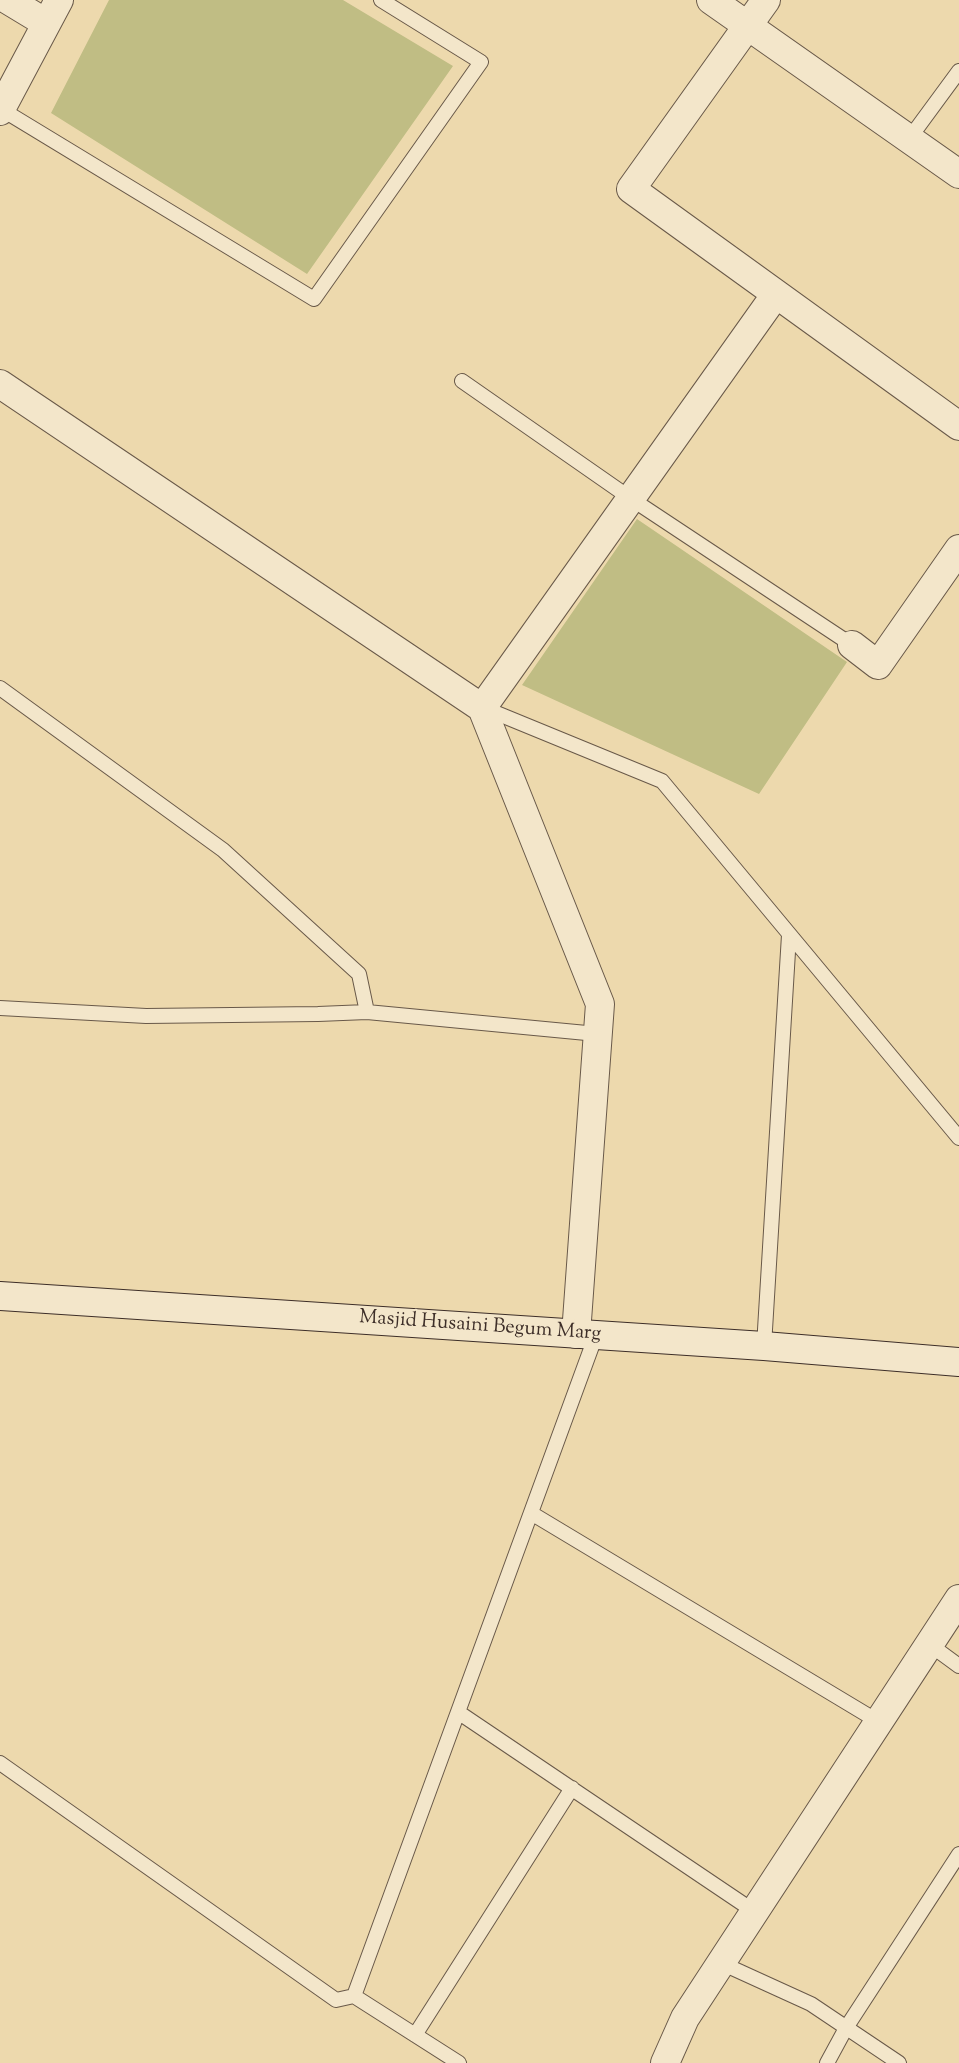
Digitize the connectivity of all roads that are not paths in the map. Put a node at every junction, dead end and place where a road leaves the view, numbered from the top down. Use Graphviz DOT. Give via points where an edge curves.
graph roads {
  1 [pos="8,0"];
  2 [pos="381,0"];
  3 [pos="711,0"];
  4 [pos="766,0"];
  5 [pos="53,12"];
  6 [pos="747,26"];
  7 [pos="959,71"];
  8 [pos="1,110"];
  9 [pos="909,139"];
  10 [pos="959,174"];
  11 [pos="776,294"];
  12 [pos="462,380"];
  13 [pos="0,384"];
  14 [pos="959,426"];
  15 [pos="630,498"];
  16 [pos="959,549"];
  17 [pos="852,645"];
  18 [pos="0,688"];
  19 [pos="482,708"];
  20 [pos="789,935"];
  21 [pos="0,1008"];
  22 [pos="367,1012"];
  23 [pos="597,1034"];
  24 [pos="959,1138"];
  25 [pos="0,1296"];
  26 [pos="586,1334"];
  27 [pos="764,1346"];
  28 [pos="959,1362"];
  29 [pos="532,1513"];
  30 [pos="959,1599"];
  31 [pos="929,1644"];
  32 [pos="959,1666"];
  33 [pos="458,1712"];
  34 [pos="879,1722"];
  35 [pos="0,1763"];
  36 [pos="572,1788"];
  37 [pos="959,1854"];
  38 [pos="755,1912"];
  39 [pos="721,1963"];
  40 [pos="354,1996"];
  41 [pos="846,2028"];
  42 [pos="415,2035"];
  43 [pos="459,2063"];
  44 [pos="665,2063"];
  45 [pos="827,2063"];
  46 [pos="899,2063"];
  1 -- 5 [label="street"];
  2 -- 8 [label="lane" via="481,62 314,299"];
  3 -- 6 [label="street"];
  4 -- 6 [label="street"];
  5 -- 8 [label="street"];
  6 -- 9 [label="street"];
  6 -- 11 [label="street" via="630,189"];
  7 -- 9 [label="lane"];
  9 -- 10 [label="street"];
  11 -- 14 [label="street"];
  11 -- 15 [label="street"];
  12 -- 15 [label="lane"];
  13 -- 19 [label="street"];
  15 -- 17 [label="lane"];
  15 -- 19 [label="street"];
  16 -- 17 [label="street" via="878,665"];
  18 -- 22 [label="lane" via="223,850 359,974"];
  19 -- 20 [label="lane" via="662,782"];
  19 -- 23 [label="street" via="600,1004"];
  20 -- 24 [label="lane"];
  20 -- 27 [label="lane"];
  21 -- 22 [label="lane" via="146,1016"];
  22 -- 23 [label="lane"];
  23 -- 26 [label="street"];
  25 -- 26 [label="street, Masjid Husaini Begum Marg"];
  26 -- 27 [label="street, Masjid Husaini Begum Marg"];
  26 -- 29 [label="lane"];
  27 -- 28 [label="street, Masjid Husaini Begum Marg"];
  29 -- 33 [label="lane"];
  29 -- 34 [label="lane"];
  30 -- 31 [label="street"];
  31 -- 32 [label="lane"];
  31 -- 34 [label="street"];
  33 -- 36 [label="lane"];
  33 -- 40 [label="lane"];
  34 -- 38 [label="street"];
  35 -- 40 [label="lane" via="336,2000"];
  36 -- 38 [label="lane"];
  36 -- 42 [label="lane"];
  37 -- 41 [label="lane"];
  38 -- 39 [label="street"];
  39 -- 41 [label="lane" via="811,2004"];
  39 -- 44 [label="street" via="685,2018"];
  40 -- 42 [label="lane"];
  41 -- 45 [label="lane"];
  41 -- 46 [label="lane"];
  42 -- 43 [label="lane"];
}
